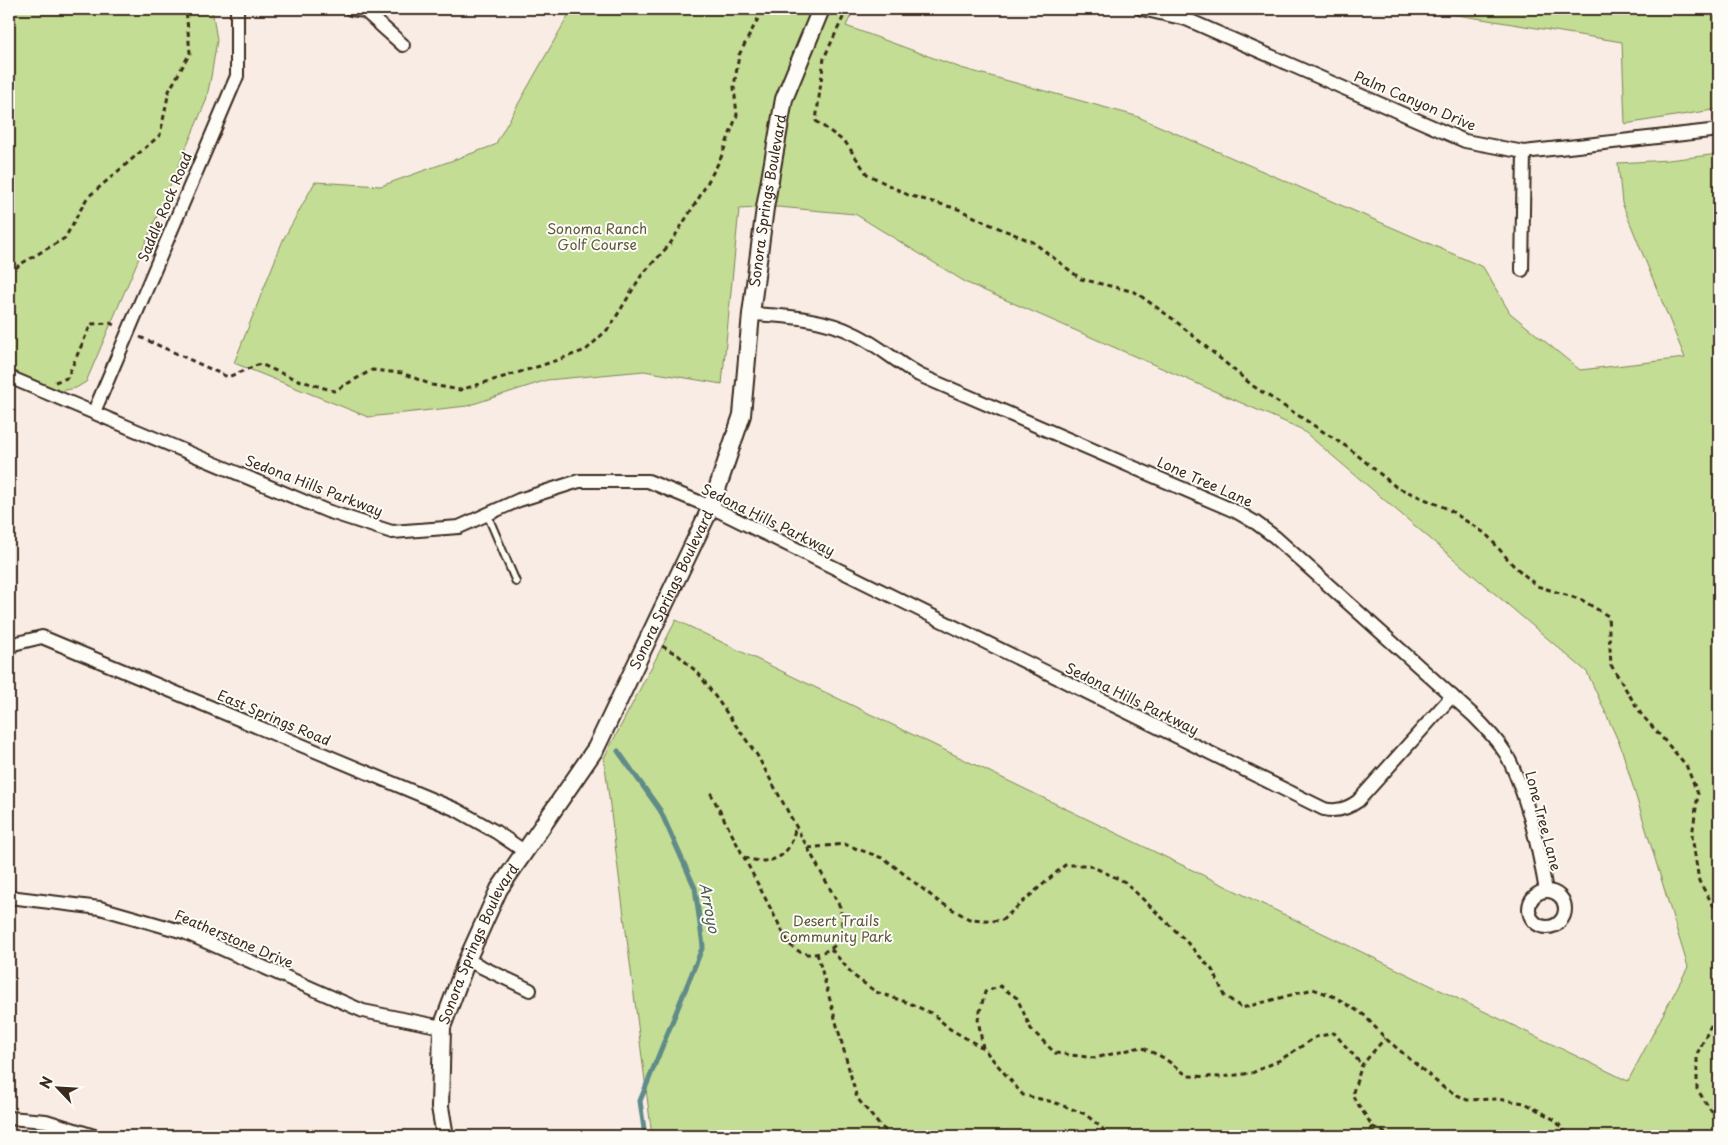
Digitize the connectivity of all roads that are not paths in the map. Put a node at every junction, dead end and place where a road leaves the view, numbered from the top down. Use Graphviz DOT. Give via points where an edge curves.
graph roads {
  1 [pos="239,9"];
  2 [pos="351,9"];
  3 [pos="821,9"];
  4 [pos="1142,9"];
  5 [pos="403,44"];
  6 [pos="1719,130"];
  7 [pos="1524,152"];
  8 [pos="1522,270"];
  9 [pos="751,314"];
  10 [pos="9,377"];
  11 [pos="94,412"];
  12 [pos="711,507"];
  13 [pos="487,514"];
  14 [pos="516,582"];
  15 [pos="9,650"];
  16 [pos="1452,696"];
  17 [pos="524,851"];
  18 [pos="1546,890"];
  19 [pos="9,897"];
  20 [pos="467,960"];
  21 [pos="530,990"];
  22 [pos="442,1027"];
  23 [pos="9,1118"];
  24 [pos="94,1136"];
  25 [pos="445,1136"];
  1 -- 11 [label="street, Saddle Rock Road" via="237,76"];
  2 -- 5 [label="street" via="365,11"];
  3 -- 9 [label="street, Sonora Springs Boulevard" via="784,99"];
  4 -- 7 [label="street, Palm Canyon Drive" via="1186,19 1465,141"];
  6 -- 7 [label="street, Palm Canyon Drive"];
  7 -- 8 [label="street"];
  9 -- 12 [label="street, Sonora Springs Boulevard" via="742,415"];
  9 -- 16 [label="street, Lone Tree Lane" via="803,318 845,329 930,380 1246,516 1275,537"];
  10 -- 11 [label="street, Sedona Hills Parkway"];
  11 -- 13 [label="street, Sedona Hills Parkway" via="327,511 392,532 459,528"];
  12 -- 13 [label="street, Sedona Hills Parkway" via="648,481 579,481"];
  12 -- 16 [label="street, Sedona Hills Parkway" via="1324,809 1344,809 1358,801"];
  12 -- 17 [label="street, Sonora Springs Boulevard" via="596,748"];
  13 -- 14 [label="lane"];
  15 -- 17 [label="street, East Springs Road" via="12,644 42,637 457,810"];
  16 -- 18 [label="street, Lone Tree Lane" via="1486,728 1514,770"];
  17 -- 20 [label="street, Sonora Springs Boulevard" via="499,889"];
  19 -- 22 [label="street, Featherstone Drive" via="100,908 184,932 363,1011"];
  20 -- 21 [label="street"];
  20 -- 22 [label="street, Sonora Springs Boulevard"];
  22 -- 25 [label="street, Sonora Springs Boulevard" via="440,1107"];
  23 -- 24 [label="street" via="46,1121"];
}
